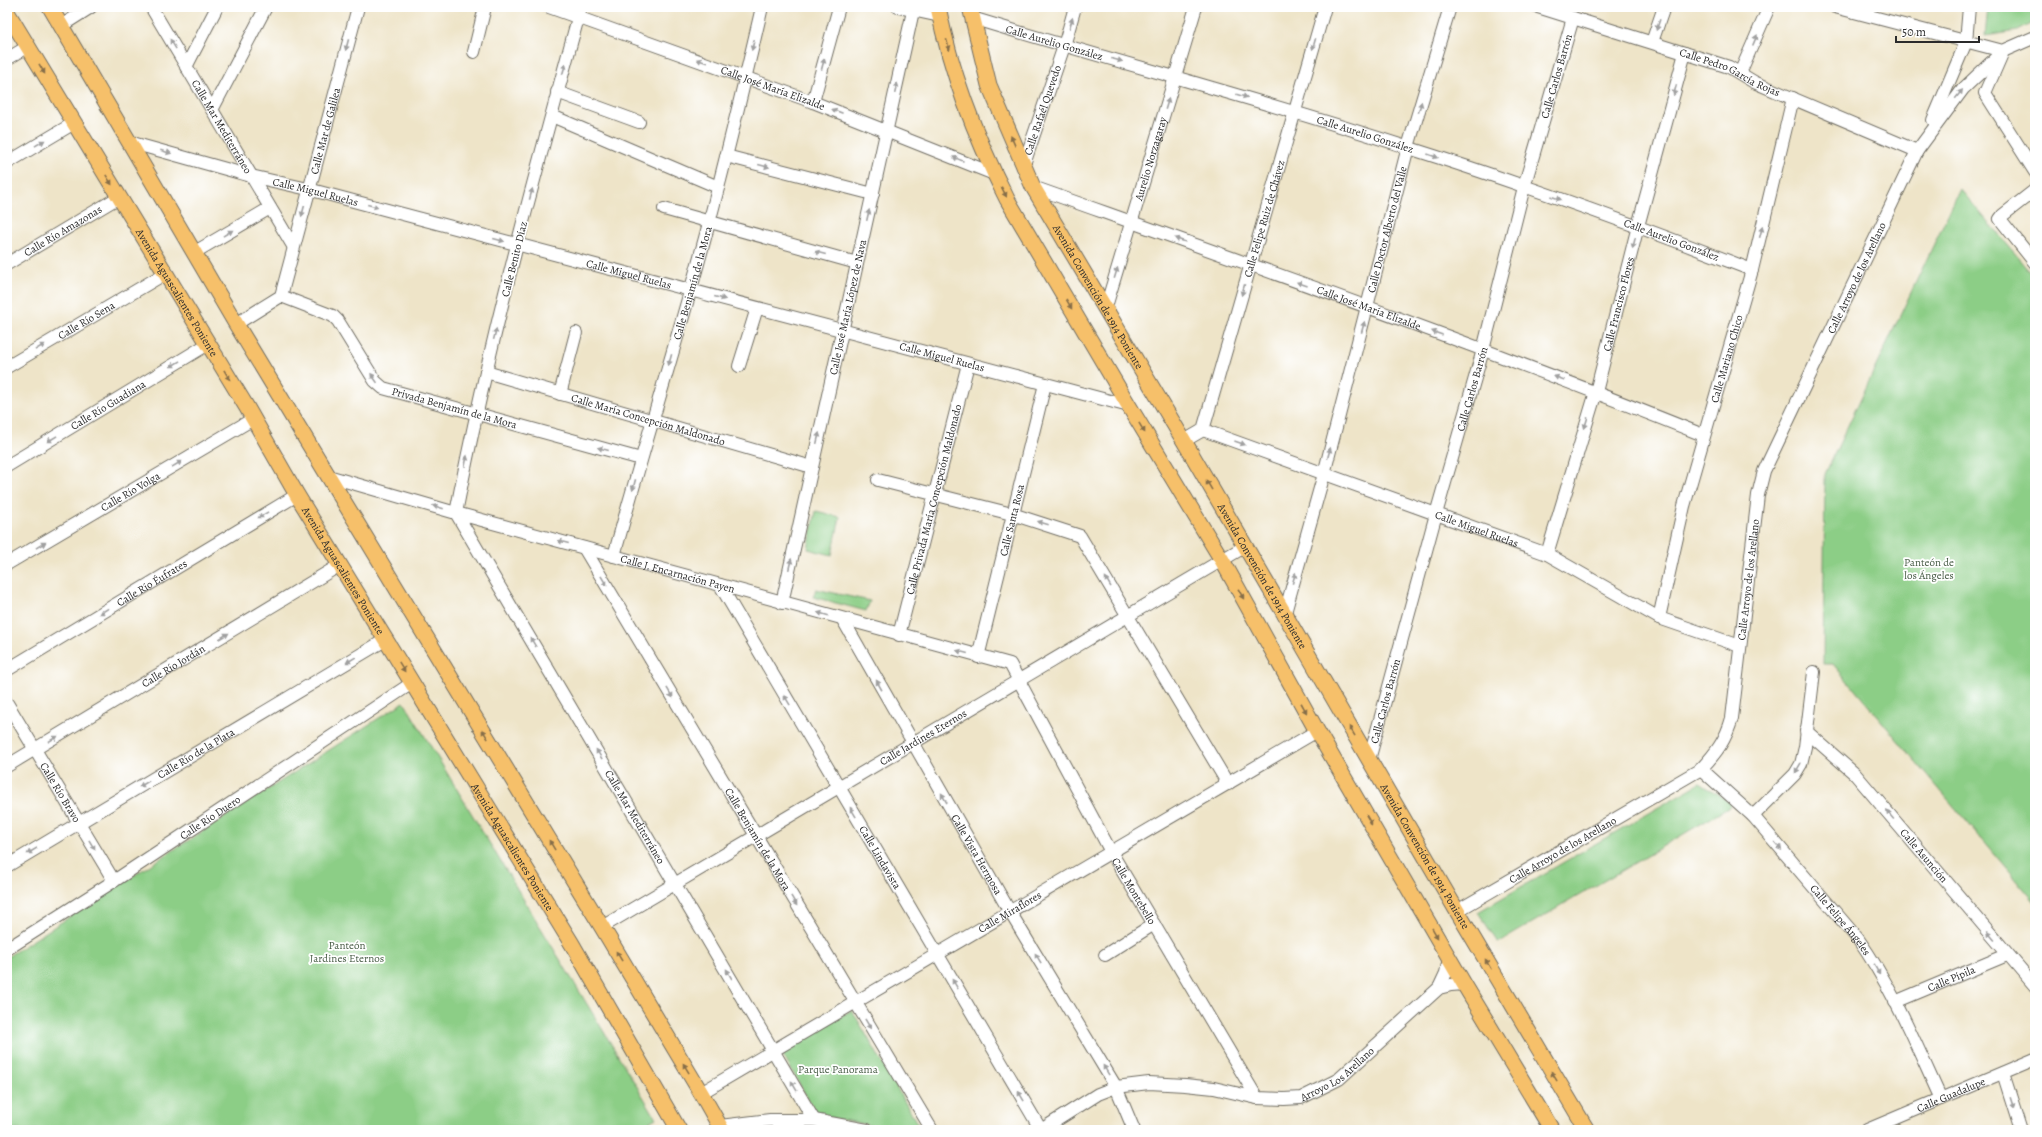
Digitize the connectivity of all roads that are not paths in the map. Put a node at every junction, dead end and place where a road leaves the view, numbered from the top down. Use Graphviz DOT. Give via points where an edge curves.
graph roads {
  1 [pos="50,7"];
  2 [pos="91,7"];
  3 [pos="151,7"];
  4 [pos="217,7"];
  5 [pos="266,7"];
  6 [pos="358,7"];
  7 [pos="485,7"];
  8 [pos="549,7"];
  9 [pos="762,7"];
  10 [pos="839,7"];
  11 [pos="898,7"];
  12 [pos="1075,7"];
  13 [pos="1196,7"];
  14 [pos="1325,7"];
  15 [pos="1450,7"];
  16 [pos="1538,7"];
  17 [pos="1664,7"];
  18 [pos="1769,7"];
  19 [pos="1835,7"];
  20 [pos="1969,7"];
  21 [pos="1557,10"];
  22 [pos="913,11"];
  23 [pos="7,12"];
  24 [pos="580,12"];
  25 [pos="939,12"];
  26 [pos="971,13"];
  27 [pos="1573,18"];
  28 [pos="61,26"];
  29 [pos="2035,37"];
  30 [pos="1652,42"];
  31 [pos="1966,42"];
  32 [pos="29,46"];
  33 [pos="1064,46"];
  34 [pos="2003,51"];
  35 [pos="474,52"];
  36 [pos="1685,53"];
  37 [pos="7,59"];
  38 [pos="186,67"];
  39 [pos="1740,73"];
  40 [pos="1175,76"];
  41 [pos="746,77"];
  42 [pos="557,92"];
  43 [pos="1794,98"];
  44 [pos="813,102"];
  45 [pos="212,110"];
  46 [pos="1295,112"];
  47 [pos="552,116"];
  48 [pos="639,122"];
  49 [pos="74,123"];
  50 [pos="887,130"];
  51 [pos="1926,136"];
  52 [pos="129,142"];
  53 [pos="1408,147"];
  54 [pos="1916,151"];
  55 [pos="726,156"];
  56 [pos="7,163"];
  57 [pos="1023,167"];
  58 [pos="2035,172"];
  59 [pos="994,174"];
  60 [pos="251,176"];
  61 [pos="1033,186"];
  62 [pos="718,187"];
  63 [pos="1524,187"];
  64 [pos="308,189"];
  65 [pos="2035,190"];
  66 [pos="873,194"];
  67 [pos="119,197"];
  68 [pos="270,208"];
  69 [pos="664,209"];
  70 [pos="708,222"];
  71 [pos="1131,222"];
  72 [pos="1638,226"];
  73 [pos="517,245"];
  74 [pos="293,246"];
  75 [pos="195,252"];
  76 [pos="857,263"];
  77 [pos="2035,263"];
  78 [pos="7,264"];
  79 [pos="1251,265"];
  80 [pos="1752,270"];
  81 [pos="166,273"];
  82 [pos="691,290"];
  83 [pos="281,296"];
  84 [pos="757,308"];
  85 [pos="1368,308"];
  86 [pos="1105,310"];
  87 [pos="236,324"];
  88 [pos="842,330"];
  89 [pos="576,333"];
  90 [pos="208,344"];
  91 [pos="1483,350"];
  92 [pos="968,364"];
  93 [pos="739,366"];
  94 [pos="7,368"];
  95 [pos="486,372"];
  96 [pos="1044,384"];
  97 [pos="1596,392"];
  98 [pos="560,394"];
  99 [pos="1129,406"];
  100 [pos="475,414"];
  101 [pos="253,419"];
  102 [pos="652,420"];
  103 [pos="1203,430"];
  104 [pos="1703,435"];
  105 [pos="1184,441"];
  106 [pos="641,459"];
  107 [pos="7,466"];
  108 [pos="812,467"];
  109 [pos="1324,474"];
  110 [pos="328,476"];
  111 [pos="878,480"];
  112 [pos="936,494"];
  113 [pos="297,495"];
  114 [pos="456,513"];
  115 [pos="1012,514"];
  116 [pos="1436,514"];
  117 [pos="1244,547"];
  118 [pos="584,548"];
  119 [pos="1547,554"];
  120 [pos="614,556"];
  121 [pos="1222,560"];
  122 [pos="7,564"];
  123 [pos="340,566"];
  124 [pos="720,585"];
  125 [pos="782,602"];
  126 [pos="1128,616"];
  127 [pos="1284,616"];
  128 [pos="1659,618"];
  129 [pos="843,620"];
  130 [pos="899,635"];
  131 [pos="385,640"];
  132 [pos="1740,646"];
  133 [pos="978,657"];
  134 [pos="7,670"];
  135 [pos="1814,672"];
  136 [pos="1018,680"];
  137 [pos="412,683"];
  138 [pos="7,703"];
  139 [pos="1317,731"];
  140 [pos="1806,731"];
  141 [pos="912,744"];
  142 [pos="35,750"];
  143 [pos="1369,760"];
  144 [pos="7,766"];
  145 [pos="1701,769"];
  146 [pos="1228,784"];
  147 [pos="839,787"];
  148 [pos="1753,816"];
  149 [pos="79,823"];
  150 [pos="756,836"];
  151 [pos="1111,852"];
  152 [pos="7,866"];
  153 [pos="114,881"];
  154 [pos="675,883"];
  155 [pos="1456,911"];
  156 [pos="1010,912"];
  157 [pos="1154,924"];
  158 [pos="602,927"];
  159 [pos="7,949"];
  160 [pos="937,954"];
  161 [pos="1105,954"];
  162 [pos="2007,955"];
  163 [pos="1449,958"];
  164 [pos="1464,984"];
  165 [pos="2035,986"];
  166 [pos="1439,988"];
  167 [pos="855,1002"];
  168 [pos="1895,1002"];
  169 [pos="773,1050"];
  170 [pos="2035,1059"];
  171 [pos="2003,1073"];
  172 [pos="1116,1087"];
  173 [pos="701,1093"];
  174 [pos="1257,1098"];
  175 [pos="1941,1099"];
  176 [pos="814,1120"];
  177 [pos="722,1129"];
  178 [pos="1875,1129"];
  179 [pos="679,1130"];
  180 [pos="867,1130"];
  181 [pos="932,1130"];
  182 [pos="1041,1130"];
  183 [pos="1134,1130"];
  184 [pos="1552,1130"];
  185 [pos="1587,1130"];
  186 [pos="2021,1130"];
  1 -- 28 [label="main road"];
  2 -- 28 [label="street"];
  38 -- 3 [label="street, Calle Mar Mediterráneo, one-way"];
  4 -- 38 [label="street"];
  5 -- 45 [label="street"];
  6 -- 64 [label="street, Calle Mar de Galilea, one-way"];
  7 -- 35 [label="street"];
  8 -- 24 [label="street, Calle José María Elizalde"];
  9 -- 41 [label="street, Calle Benjamín de la Mora, one-way"];
  44 -- 10 [label="street, one-way"];
  11 -- 22 [label="street"];
  33 -- 12 [label="street, Calle Rafaél Quevedo, one-way"];
  13 -- 40 [label="street, Aurelio Norzagaray"];
  14 -- 46 [label="street, Calle Felipe Ruiz de Chávez, one-way"];
  53 -- 15 [label="street, Calle Doctor Alberto del Valle, one-way"];
  16 -- 21 [label="street, Calle Pedro García Rojas"];
  17 -- 30 [label="street, one-way"];
  39 -- 18 [label="street, one-way"];
  19 -- 31 [label="street"];
  20 -- 31 [label="street, Calle Arroyo de los Arellano"];
  21 -- 27 [label="street, Calle Pedro García Rojas"];
  22 -- 25 [label="street"];
  50 -- 22 [label="street, Calle José María López de Nava, one-way"];
  23 -- 32 [label="main road, Avenida Aguascalientes Poniente"];
  41 -- 24 [label="street, Calle José María Elizalde, one-way"];
  42 -- 24 [label="street, Calle Benito Díaz, one-way"];
  25 -- 59 [label="main road, one-way" via="962,94"];
  26 -- 33 [label="street, Calle Aurelio González"];
  57 -- 26 [label="main road, Avenida Convención de 1914 Poniente, one-way" via="989,85"];
  27 -- 30 [label="street, Calle Pedro García Rojas"];
  27 -- 63 [label="street, Calle Carlos Barrón"];
  28 -- 52 [label="main road"];
  29 -- 34 [label="street, Calle Arroyo de los Arellano"];
  30 -- 36 [label="street, Calle Pedro García Rojas"];
  31 -- 34 [label="street"];
  31 -- 51 [label="street, Calle Arroyo de los Arellano"];
  32 -- 37 [label="street"];
  32 -- 49 [label="main road, Avenida Aguascalientes Poniente, one-way"];
  33 -- 40 [label="street, Calle Aurelio González, one-way"];
  33 -- 57 [label="street, Calle Rafaél Quevedo"];
  51 -- 34 [label="street, Calle Arroyo de los Arellano, one-way" via="1962,89"];
  34 -- 58 [label="street" via="1985,93"];
  36 -- 39 [label="street, Calle Pedro García Rojas"];
  36 -- 72 [label="street, Calle Francisco Flores, one-way"];
  38 -- 45 [label="street, Calle Mar Mediterráneo"];
  39 -- 43 [label="street, Calle Pedro García Rojas" via="1754,82"];
  40 -- 46 [label="street, Calle Aurelio González, one-way"];
  71 -- 40 [label="street, Aurelio Norzagaray, one-way"];
  41 -- 44 [label="street, Calle José María Elizalde"];
  41 -- 55 [label="street, Calle Benjamín de la Mora"];
  42 -- 47 [label="street, Calle Benito Díaz"];
  42 -- 48 [label="street"];
  43 -- 54 [label="street, Calle Pedro García Rojas"];
  80 -- 43 [label="street, Calle Mariano Chico, one-way"];
  50 -- 44 [label="street, Calle José María Elizalde, one-way"];
  45 -- 60 [label="street, Calle Mar Mediterráneo"];
  46 -- 53 [label="street, Calle Aurelio González"];
  46 -- 79 [label="street, Calle Felipe Ruiz de Chávez"];
  47 -- 62 [label="street"];
  73 -- 47 [label="street, Calle Benito Díaz, one-way"];
  56 -- 49 [label="street, one-way"];
  49 -- 67 [label="main road, Avenida Aguascalientes Poniente, one-way"];
  59 -- 50 [label="street, Calle José María Elizalde, one-way"];
  50 -- 66 [label="street, Calle José María López de Nava"];
  51 -- 54 [label="street, Calle Arroyo de los Arellano"];
  52 -- 60 [label="street, Calle Miguel Ruelas, one-way"];
  52 -- 75 [label="main road"];
  53 -- 63 [label="street, Calle Aurelio González, one-way"];
  53 -- 85 [label="street, Calle Doctor Alberto del Valle"];
  54 -- 132 [label="street, Calle Arroyo de los Arellano" via="1764,471 1758,495"];
  55 -- 62 [label="street, Calle Benjamín de la Mora"];
  55 -- 66 [label="street, one-way"];
  57 -- 61 [label="main road, Avenida Convención de 1914 Poniente"];
  59 -- 99 [label="main road, one-way"];
  60 -- 64 [label="street, Calle Miguel Ruelas"];
  60 -- 68 [label="street, Calle Mar Mediterráneo"];
  61 -- 71 [label="street, Calle José María Elizalde"];
  61 -- 86 [label="main road, Avenida Convención de 1914 Poniente"];
  62 -- 70 [label="street, Calle Benjamín de la Mora"];
  63 -- 72 [label="street, Calle Aurelio González, one-way"];
  63 -- 91 [label="street, Calle Carlos Barrón"];
  64 -- 73 [label="street, Calle Miguel Ruelas, one-way"];
  64 -- 74 [label="street, Calle Mar de Galilea, one-way"];
  65 -- 77 [label="street" via="2000,219"];
  76 -- 66 [label="street, Calle José María López de Nava, one-way"];
  67 -- 78 [label="street, Calle Río Amazonas"];
  67 -- 81 [label="main road, Avenida Aguascalientes Poniente"];
  68 -- 74 [label="street, Calle Mar Mediterráneo"];
  75 -- 68 [label="street, one-way"];
  69 -- 70 [label="street"];
  76 -- 70 [label="street, one-way"];
  70 -- 82 [label="street, Calle Benjamín de la Mora"];
  79 -- 71 [label="street, Calle José María Elizalde, one-way"];
  86 -- 71 [label="street, Aurelio Norzagaray, one-way"];
  72 -- 80 [label="street, Calle Aurelio González"];
  72 -- 97 [label="street, Calle Francisco Flores, one-way"];
  73 -- 82 [label="street, Calle Miguel Ruelas"];
  95 -- 73 [label="street, Calle Benito Díaz, one-way"];
  74 -- 83 [label="street, Calle Mar de Galilea"];
  75 -- 87 [label="main road"];
  76 -- 88 [label="street, Calle José María López de Nava"];
  85 -- 79 [label="street, Calle José María Elizalde, one-way"];
  79 -- 103 [label="street, Calle Felipe Ruiz de Chávez, one-way"];
  80 -- 104 [label="street, Calle Mariano Chico"];
  81 -- 90 [label="main road, Avenida Aguascalientes Poniente"];
  94 -- 81 [label="street, Calle Río Sena, one-way"];
  82 -- 84 [label="street, Calle Miguel Ruelas, one-way"];
  82 -- 102 [label="street, Calle Benjamín de la Mora, one-way"];
  83 -- 87 [label="street"];
  100 -- 83 [label="street, Privada Benjamín de la Mora, one-way" via="383,388 375,381 333,316"];
  84 -- 88 [label="street, Calle Miguel Ruelas"];
  84 -- 93 [label="street"];
  91 -- 85 [label="street, Calle José María Elizalde, one-way"];
  109 -- 85 [label="street, Calle Doctor Alberto del Valle, one-way"];
  86 -- 105 [label="main road, Avenida Convención de 1914 Poniente"];
  87 -- 110 [label="main road"];
  88 -- 92 [label="street, Calle Miguel Ruelas"];
  108 -- 88 [label="street, Calle José María López de Nava, one-way"];
  89 -- 98 [label="street"];
  90 -- 101 [label="main road, Avenida Aguascalientes Poniente, one-way"];
  90 -- 107 [label="street, Calle Río Guadiana, one-way"];
  97 -- 91 [label="street, Calle José María Elizalde, one-way"];
  91 -- 116 [label="street, Calle Carlos Barrón"];
  92 -- 96 [label="street, Calle Miguel Ruelas"];
  92 -- 112 [label="street, Calle Privada María Concepción Maldonado"];
  95 -- 98 [label="street, Calle María Concepción Maldonado"];
  95 -- 100 [label="street, Calle Benito Díaz"];
  96 -- 99 [label="street, Calle Miguel Ruelas"];
  96 -- 115 [label="street, Calle Santa Rosa"];
  97 -- 104 [label="street, Calle José María Elizalde"];
  97 -- 119 [label="street, Calle Francisco Flores, one-way"];
  98 -- 102 [label="street, Calle María Concepción Maldonado"];
  99 -- 121 [label="main road, one-way"];
  106 -- 100 [label="street, Privada Benjamín de la Mora, one-way"];
  114 -- 100 [label="street, Calle Benito Díaz, one-way"];
  101 -- 113 [label="main road, Avenida Aguascalientes Poniente"];
  122 -- 101 [label="street, Calle Río Volga, one-way"];
  102 -- 106 [label="street, Calle Benjamín de la Mora"];
  102 -- 108 [label="street, Calle María Concepción Maldonado"];
  103 -- 105 [label="street"];
  103 -- 109 [label="street, Calle Miguel Ruelas, one-way"];
  104 -- 128 [label="street, Calle Mariano Chico"];
  117 -- 105 [label="main road, Avenida Convención de 1914 Poniente, one-way"];
  106 -- 120 [label="street, Calle Benjamín de la Mora, one-way"];
  125 -- 108 [label="street, Calle José María López de Nava, one-way"];
  109 -- 116 [label="street, Calle Miguel Ruelas"];
  127 -- 109 [label="street, Calle Doctor Alberto del Valle, one-way"];
  114 -- 110 [label="street, Calle J. Encarnación Payen, one-way"];
  158 -- 110 [label="main road, one-way"];
  111 -- 112 [label="street"];
  112 -- 115 [label="street"];
  112 -- 130 [label="street, Calle Privada María Concepción Maldonado"];
  113 -- 123 [label="main road, Avenida Aguascalientes Poniente"];
  113 -- 134 [label="street, Calle Río Éufrates, one-way"];
  118 -- 114 [label="street, Calle J. Encarnación Payen, one-way"];
  154 -- 114 [label="street, Calle Mar Mediterráneo, one-way"];
  126 -- 115 [label="street, one-way" via="1080,536"];
  115 -- 133 [label="street, Calle Santa Rosa"];
  116 -- 119 [label="street, Calle Miguel Ruelas"];
  116 -- 143 [label="street, Calle Carlos Barrón"];
  117 -- 121 [label="street, Calle Jardines Eternos"];
  117 -- 127 [label="main road, Avenida Convención de 1914 Poniente"];
  118 -- 120 [label="street, Calle J. Encarnación Payen"];
  118 -- 150 [label="street, Calle Benjamín de la Mora, one-way"];
  119 -- 128 [label="street, Calle Miguel Ruelas"];
  120 -- 124 [label="street, Calle J. Encarnación Payen"];
  121 -- 126 [label="street, Calle Jardines Eternos"];
  121 -- 139 [label="main road, one-way"];
  123 -- 131 [label="main road, Avenida Aguascalientes Poniente"];
  142 -- 123 [label="street, Calle Río Jordán, one-way"];
  124 -- 125 [label="street, Calle J. Encarnación Payen"];
  147 -- 124 [label="street, Calle Lindavista, one-way"];
  129 -- 125 [label="street, Calle J. Encarnación Payen, one-way"];
  126 -- 136 [label="street, Calle Jardines Eternos"];
  126 -- 146 [label="street"];
  143 -- 127 [label="main road, Avenida Convención de 1914 Poniente, one-way"];
  128 -- 132 [label="street, Calle Miguel Ruelas"];
  129 -- 130 [label="street, Calle J. Encarnación Payen"];
  141 -- 129 [label="street, Calle Vista Hermosa, one-way"];
  133 -- 130 [label="street, Calle J. Encarnación Payen, one-way"];
  131 -- 137 [label="main road, Avenida Aguascalientes Poniente, one-way"];
  131 -- 149 [label="street, Calle Río de la Plata, one-way"];
  132 -- 145 [label="street, Calle Arroyo de los Arellano" via="1732,718 1727,735"];
  133 -- 136 [label="street, Calle J. Encarnación Payen" via="1010,664"];
  135 -- 140 [label="street"];
  136 -- 141 [label="street, Calle Jardines Eternos"];
  136 -- 151 [label="street, Calle Montebello"];
  137 -- 153 [label="street, Calle Río Duero"];
  137 -- 179 [label="main road, Avenida Aguascalientes Poniente" via="575,950"];
  138 -- 142 [label="street, Calle Río Bravo"];
  139 -- 146 [label="street, Calle Miraflores"];
  139 -- 163 [label="main road, one-way"];
  140 -- 148 [label="street, one-way" via="1801,764 1795,774"];
  162 -- 140 [label="street, Calle Asunción, one-way" via="1855,774"];
  141 -- 147 [label="street, Calle Jardines Eternos"];
  156 -- 141 [label="street, Calle Vista Hermosa, one-way"];
  142 -- 144 [label="street, Calle Río Jordán"];
  142 -- 149 [label="street, Calle Río Bravo"];
  143 -- 155 [label="main road, Avenida Convención de 1914 Poniente"];
  145 -- 148 [label="street, Calle Felipe Ángeles"];
  145 -- 155 [label="street, Calle Arroyo de los Arellano"];
  146 -- 151 [label="street, Calle Miraflores"];
  147 -- 150 [label="street, Calle Jardines Eternos"];
  160 -- 147 [label="street, Calle Lindavista, one-way"];
  148 -- 168 [label="street, Calle Felipe Ángeles, one-way" via="1858,939"];
  149 -- 152 [label="street, Calle Río de la Plata, one-way"];
  149 -- 153 [label="street, Calle Río Bravo, one-way"];
  150 -- 154 [label="street, Calle Jardines Eternos"];
  150 -- 167 [label="street, Calle Benjamín de la Mora, one-way"];
  151 -- 156 [label="street, Calle Miraflores"];
  151 -- 157 [label="street, Calle Montebello"];
  153 -- 159 [label="street, Calle Río Duero"];
  154 -- 158 [label="street, Calle Jardines Eternos"];
  169 -- 154 [label="street, Calle Mar Mediterráneo, one-way"];
  185 -- 155 [label="main road, Avenida Convención de 1914 Poniente, one-way"];
  156 -- 160 [label="street, Calle Miraflores"];
  172 -- 156 [label="street, Calle Vista Hermosa, one-way"];
  157 -- 161 [label="street"];
  157 -- 174 [label="street, Calle Montebello"];
  173 -- 158 [label="main road, one-way"];
  160 -- 167 [label="street, Calle Miraflores"];
  182 -- 160 [label="street, Calle Lindavista, one-way"];
  162 -- 165 [label="street, Calle Asunción"];
  162 -- 168 [label="street, Calle Pípila"];
  163 -- 164 [label="main road"];
  163 -- 166 [label="street, Arroyo Los Arellano"];
  164 -- 166 [label="street"];
  164 -- 184 [label="main road"];
  166 -- 174 [label="street, Arroyo Los Arellano" via="1340,1079 1300,1098"];
  167 -- 169 [label="street, Calle Miraflores"];
  167 -- 181 [label="street, Calle Benjamín de la Mora, one-way"];
  168 -- 175 [label="street, Calle Felipe Ángeles"];
  169 -- 173 [label="street, Calle Miraflores"];
  176 -- 169 [label="street, Calle Mar Mediterráneo, one-way"];
  170 -- 171 [label="street, Calle Guadalupe"];
  171 -- 175 [label="street, Calle Guadalupe"];
  171 -- 186 [label="street, one-way"];
  172 -- 174 [label="street, Arroyo Los Arellano" via="1149,1083 1185,1085 1214,1088"];
  172 -- 182 [label="street, Arroyo Los Arellano" via="1098,1094"];
  172 -- 183 [label="street, Calle Vista Hermosa"];
  173 -- 177 [label="main road"];
  175 -- 178 [label="street, Calle Guadalupe"];
  176 -- 177 [label="street" via="770,1120"];
  176 -- 180 [label="street"];
}
